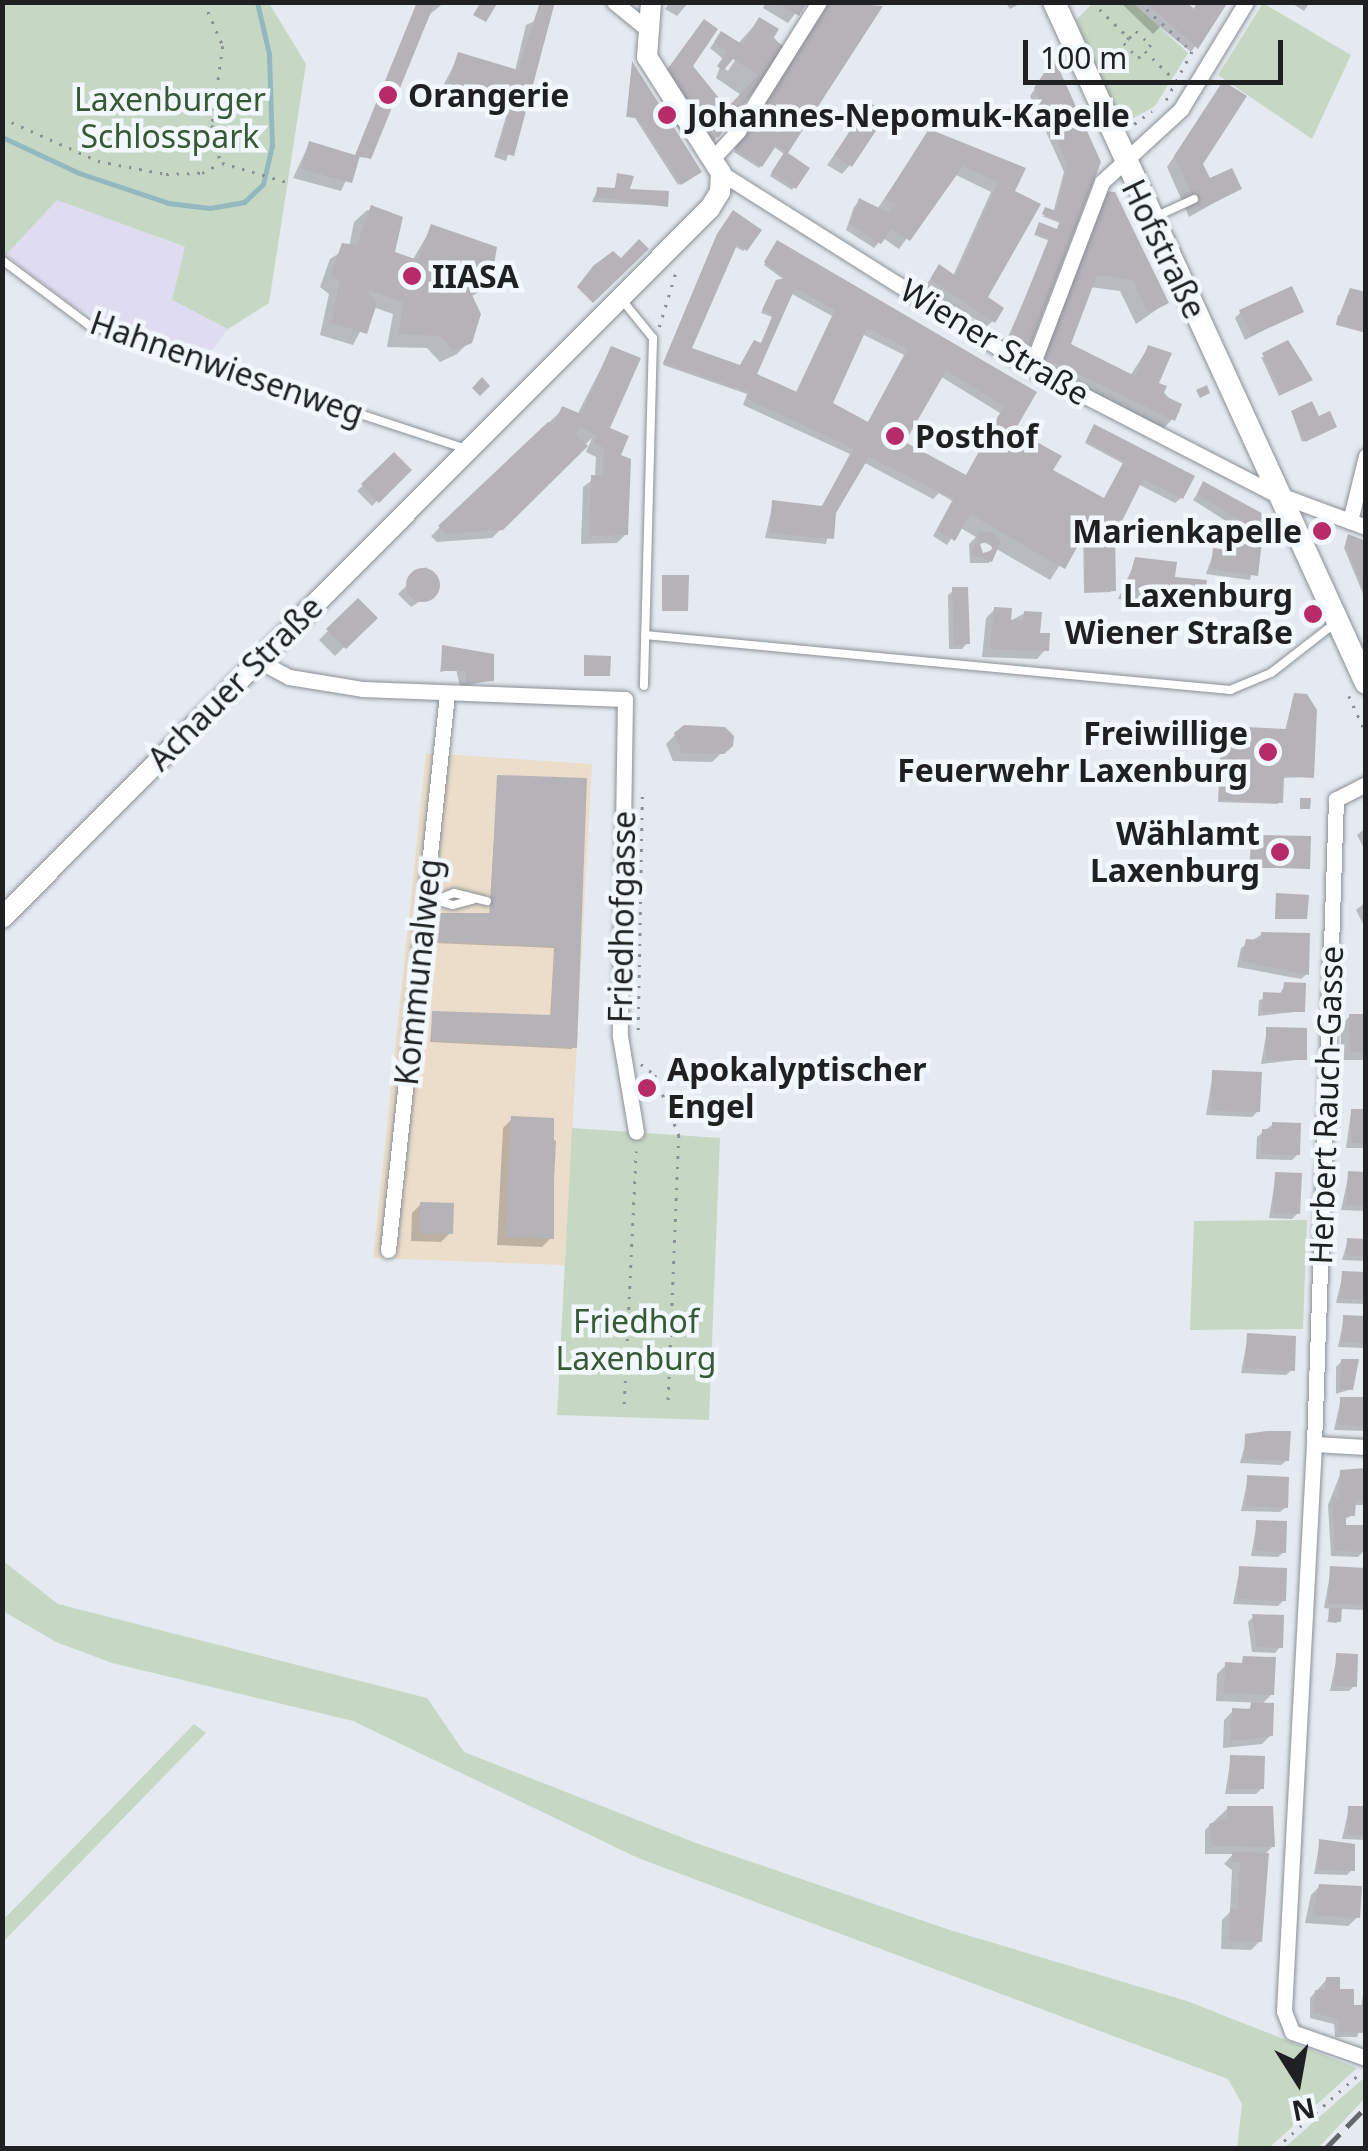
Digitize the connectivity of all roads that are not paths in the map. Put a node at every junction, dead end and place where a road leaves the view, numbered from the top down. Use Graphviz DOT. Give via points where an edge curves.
graph roads {
  1 [pos="614,2"];
  2 [pos="650,2"];
  3 [pos="819,2"];
  4 [pos="1054,2"];
  5 [pos="1246,2"];
  6 [pos="646,28"];
  7 [pos="1123,164"];
  8 [pos="717,166"];
  9 [pos="1194,199"];
  10 [pos="1150,219"];
  11 [pos="2,260"];
  12 [pos="622,300"];
  13 [pos="1031,368"];
  14 [pos="467,449"];
  15 [pos="1366,456"];
  16 [pos="1280,494"];
  17 [pos="1358,524"];
  18 [pos="1338,622"];
  19 [pos="645,634"];
  20 [pos="257,660"];
  21 [pos="1366,683"];
  22 [pos="644,686"];
  23 [pos="447,694"];
  24 [pos="1366,784"];
  25 [pos="433,898"];
  26 [pos="487,902"];
  27 [pos="2,918"];
  28 [pos="636,1132"];
  29 [pos="388,1250"];
  30 [pos="1314,1444"];
  31 [pos="1366,1447"];
  32 [pos="1366,2058"];
  1 -- 6 [label="street"];
  2 -- 6 [label="street"];
  3 -- 8 [label="street"];
  4 -- 7 [label="main road, Hofstraße"];
  5 -- 7 [label="street" via="1162,132"];
  6 -- 8 [label="street, Wiener Straße" via="654,70"];
  7 -- 10 [label="main road, Hofstraße"];
  7 -- 13 [label="street" via="1102,182"];
  8 -- 12 [label="street, Achauer Straße" via="710,208"];
  8 -- 13 [label="street, Wiener Straße"];
  9 -- 10 [label="lane"];
  10 -- 16 [label="main road, Hofstraße"];
  11 -- 14 [label="lane, Hahnenwiesenweg" via="88,326"];
  12 -- 14 [label="street, Achauer Straße"];
  12 -- 19 [label="lane" via="653,338"];
  13 -- 16 [label="street, Wiener Straße"];
  14 -- 20 [label="street, Achauer Straße"];
  15 -- 17 [label="street"];
  16 -- 17 [label="street, Wiener Straße"];
  16 -- 18 [label="main road"];
  18 -- 19 [label="lane" via="1271,674 1230,690"];
  18 -- 21 [label="main road"];
  19 -- 22 [label="lane"];
  20 -- 23 [label="street" via="288,677"];
  20 -- 27 [label="street, Achauer Straße"];
  23 -- 25 [label="street, Kommunalweg"];
  23 -- 28 [label="street, Friedhofgasse" via="625,699 620,1036"];
  24 -- 30 [label="street, Herbert Rauch-Gasse" via="1336,798"];
  25 -- 26 [label="lane" via="454,893"];
  25 -- 29 [label="street, Kommunalweg"];
  30 -- 31 [label="street"];
  30 -- 32 [label="street, Herbert Rauch-Gasse" via="1284,2018 1292,2032"];
}
